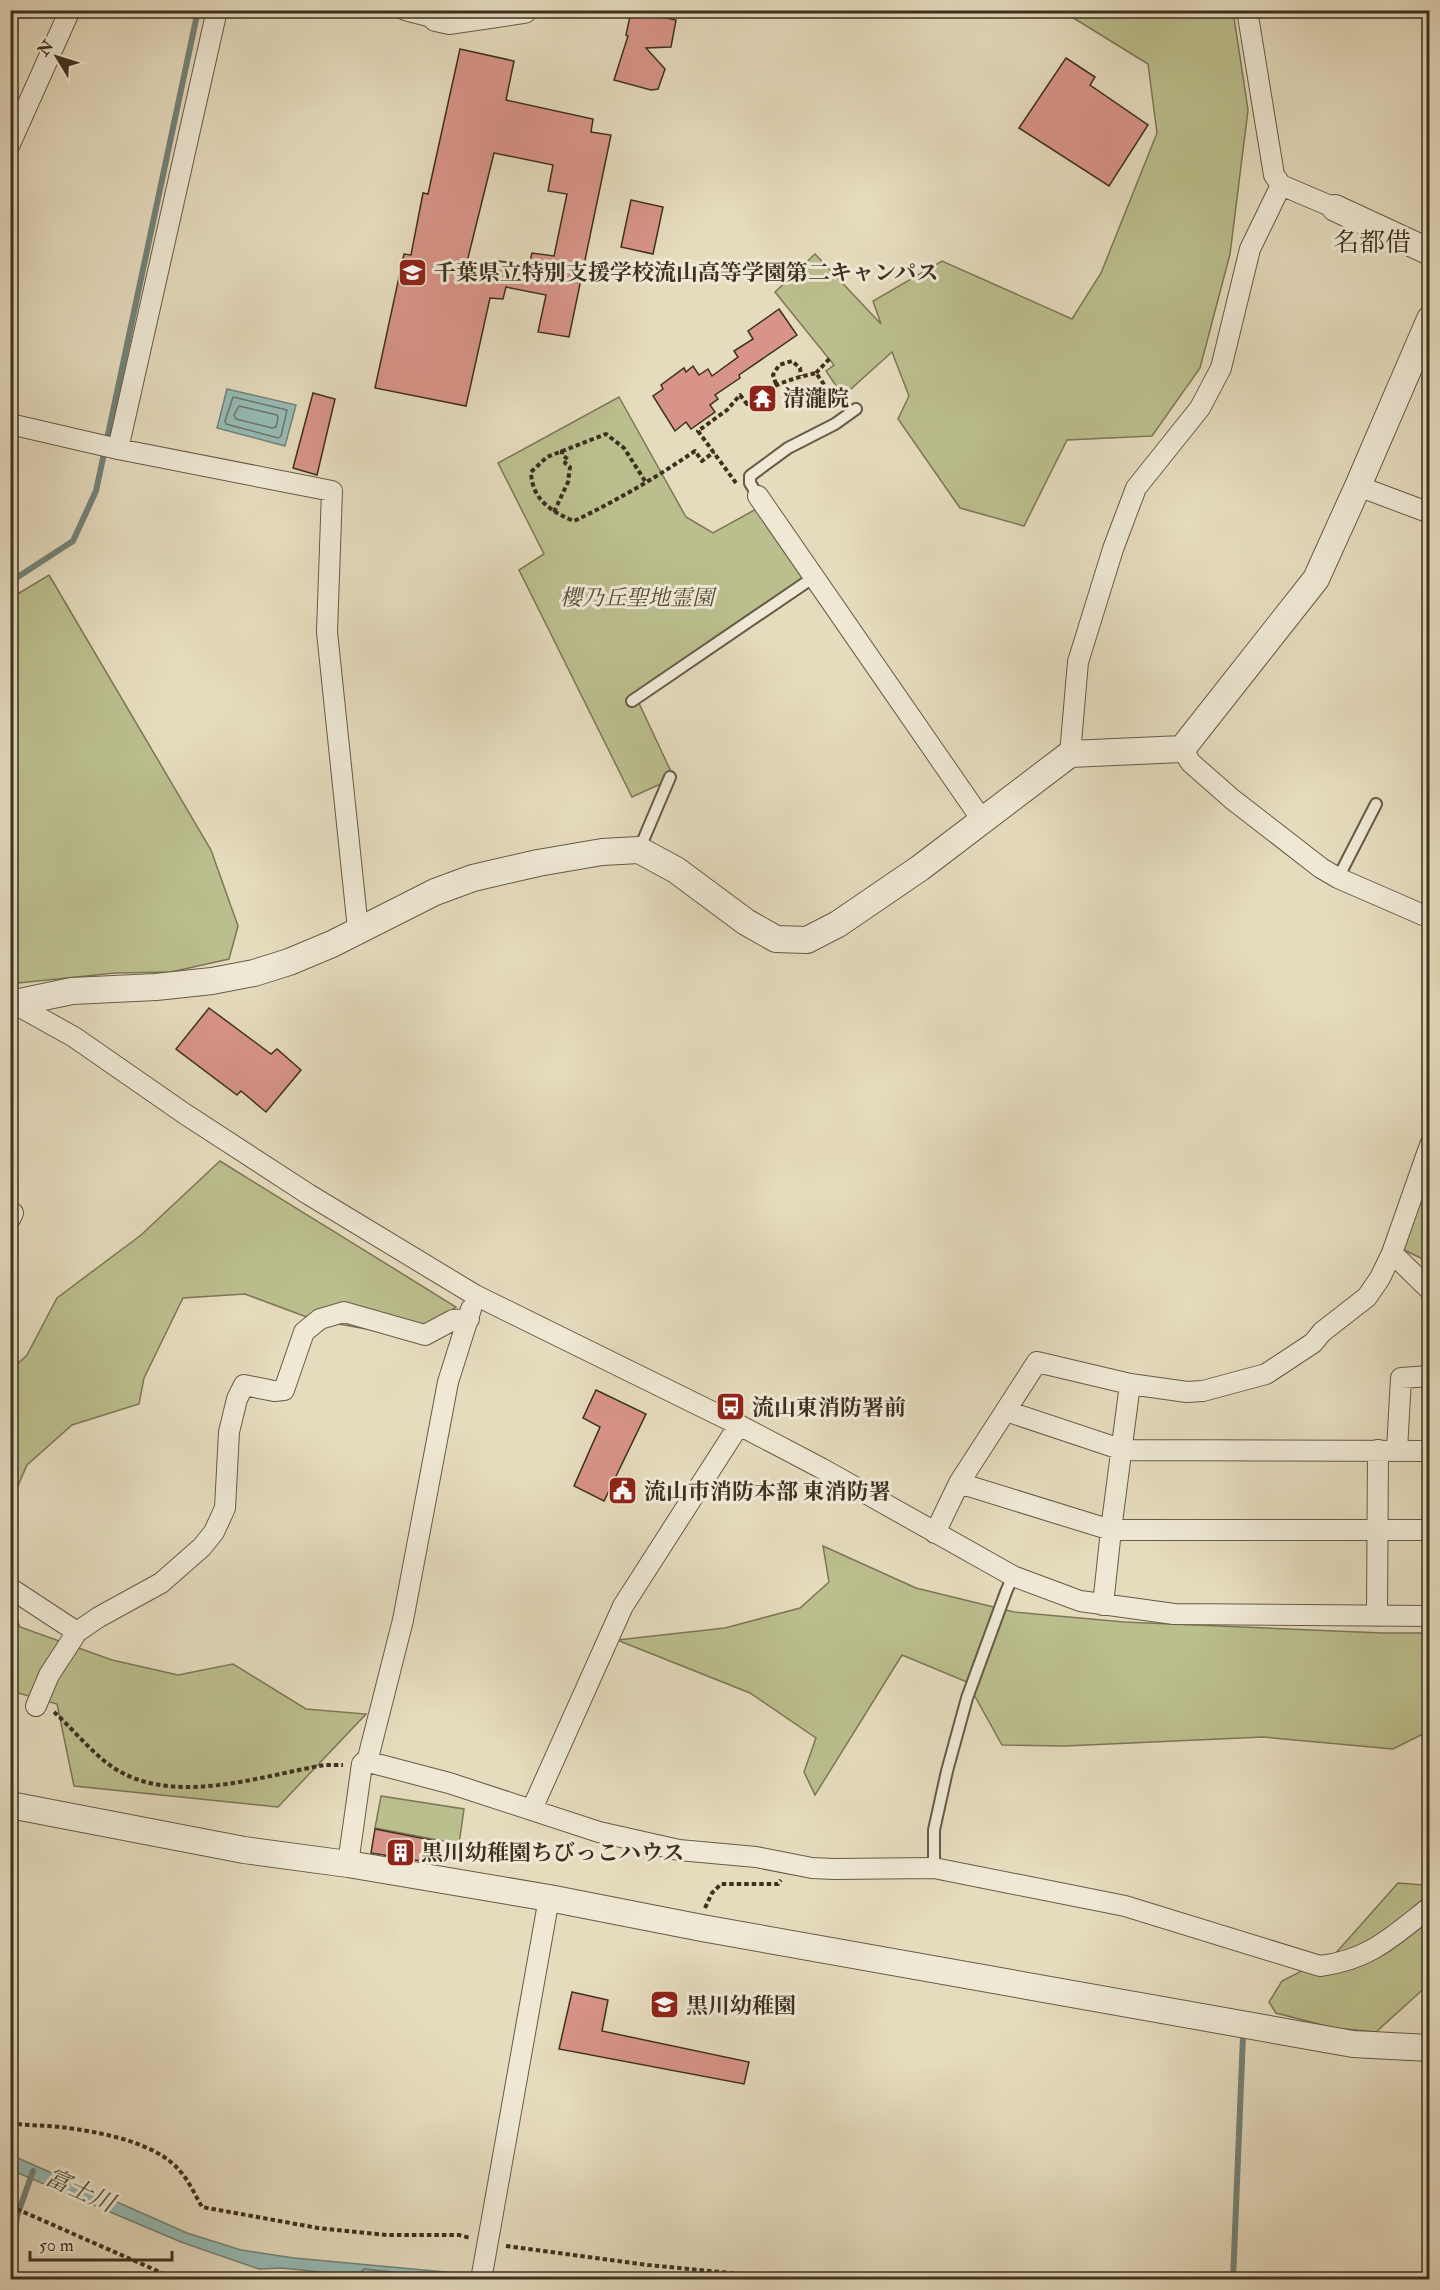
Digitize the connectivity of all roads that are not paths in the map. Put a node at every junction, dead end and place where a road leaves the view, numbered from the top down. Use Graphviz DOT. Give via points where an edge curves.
graph roads {
  1 [pos="69,10"];
  2 [pos="217,10"];
  3 [pos="405,10"];
  4 [pos="524,10"];
  5 [pos="1247,10"];
  6 [pos="437,14"];
  7 [pos="10,144"];
  8 [pos="1281,185"];
  9 [pos="1335,208"];
  10 [pos="1430,252"];
  11 [pos="1430,319"];
  12 [pos="856,409"];
  13 [pos="10,424"];
  14 [pos="114,448"];
  15 [pos="1358,486"];
  16 [pos="754,489"];
  17 [pos="1430,513"];
  18 [pos="814,577"];
  19 [pos="632,701"];
  20 [pos="1182,749"];
  21 [pos="1070,754"];
  22 [pos="670,777"];
  23 [pos="1376,804"];
  24 [pos="982,820"];
  25 [pos="639,850"];
  26 [pos="1338,878"];
  27 [pos="1430,918"];
  28 [pos="358,929"];
  29 [pos="11,1002"];
  30 [pos="1430,1145"];
  31 [pos="1392,1253"];
  32 [pos="1430,1290"];
  33 [pos="475,1295"];
  34 [pos="469,1319"];
  35 [pos="1430,1376"];
  36 [pos="1130,1384"];
  37 [pos="1006,1411"];
  38 [pos="739,1425"];
  39 [pos="1123,1450"];
  40 [pos="1388,1450"];
  41 [pos="1430,1450"];
  42 [pos="959,1484"];
  43 [pos="1111,1530"];
  44 [pos="1378,1530"];
  45 [pos="1430,1530"];
  46 [pos="935,1533"];
  47 [pos="1013,1576"];
  48 [pos="10,1588"];
  49 [pos="1103,1605"];
  50 [pos="1377,1616"];
  51 [pos="1430,1616"];
  52 [pos="77,1632"];
  53 [pos="36,1706"];
  54 [pos="364,1763"];
  55 [pos="10,1805"];
  56 [pos="532,1809"];
  57 [pos="348,1864"];
  58 [pos="934,1868"];
  59 [pos="549,1898"];
  60 [pos="1430,1907"];
  61 [pos="1430,2048"];
  62 [pos="481,2280"];
  1 -- 7 [label="street"];
  2 -- 14 [label="street"];
  3 -- 6 [label="street"];
  4 -- 6 [label="street" via="450,21"];
  5 -- 8 [label="street" via="1274,175"];
  8 -- 9 [label="street"];
  8 -- 21 [label="street" via="1250,249 1221,368 1200,408 1136,488 1113,549 1078,662"];
  9 -- 10 [label="street"];
  11 -- 15 [label="street"];
  12 -- 16 [label="lane" via="788,448 750,476"];
  13 -- 14 [label="street"];
  14 -- 28 [label="street" via="332,491 327,632"];
  15 -- 17 [label="street"];
  15 -- 20 [label="street" via="1316,579"];
  16 -- 18 [label="street"];
  18 -- 19 [label="lane"];
  18 -- 24 [label="street"];
  20 -- 21 [label="street"];
  20 -- 26 [label="street" via="1191,763 1232,798"];
  21 -- 24 [label="street"];
  22 -- 25 [label="lane"];
  23 -- 26 [label="lane"];
  24 -- 25 [label="street" via="920,868 807,940 776,939 676,870"];
  25 -- 28 [label="street" via="602,852 473,878"];
  26 -- 27 [label="street"];
  28 -- 29 [label="street" via="332,944 254,973 156,987 72,991"];
  29 -- 33 [label="street" via="74,1037 308,1194"];
  30 -- 31 [label="street"];
  31 -- 32 [label="street"];
  31 -- 36 [label="street" via="1367,1297 1313,1343 1266,1374 1203,1391"];
  33 -- 34 [label="street"];
  33 -- 38 [label="street"];
  34 -- 52 [label="street" via="453,1320 425,1335 344,1312 314,1323 304,1332 284,1390 244,1385 237,1399 229,1432 225,1508 208,1539 161,1583"];
  34 -- 54 [label="street" via="448,1382 403,1620"];
  35 -- 40 [label="street" via="1401,1378"];
  36 -- 37 [label="street" via="1037,1362"];
  36 -- 39 [label="street"];
  37 -- 39 [label="street"];
  37 -- 42 [label="street"];
  38 -- 46 [label="street"];
  38 -- 56 [label="street" via="623,1606"];
  39 -- 40 [label="street"];
  39 -- 43 [label="street"];
  40 -- 41 [label="street"];
  40 -- 44 [label="street"];
  42 -- 43 [label="street"];
  42 -- 46 [label="street"];
  43 -- 44 [label="street"];
  43 -- 49 [label="street"];
  44 -- 45 [label="street"];
  44 -- 50 [label="street"];
  46 -- 47 [label="street"];
  47 -- 49 [label="street" via="1080,1601"];
  47 -- 58 [label="lane" via="967,1698 934,1830"];
  48 -- 52 [label="street"];
  49 -- 50 [label="street" via="1174,1614"];
  50 -- 51 [label="street"];
  52 -- 53 [label="street" via="49,1675"];
  54 -- 56 [label="street" via="449,1783"];
  54 -- 57 [label="street"];
  55 -- 57 [label="street" via="244,1850"];
  56 -- 58 [label="street" via="599,1832 679,1850 756,1857 812,1868"];
  57 -- 59 [label="street"];
  58 -- 60 [label="street" via="1144,1911 1320,1966 1342,1963 1374,1950"];
  59 -- 61 [label="street" via="1353,2044"];
  59 -- 62 [label="street"];
}
